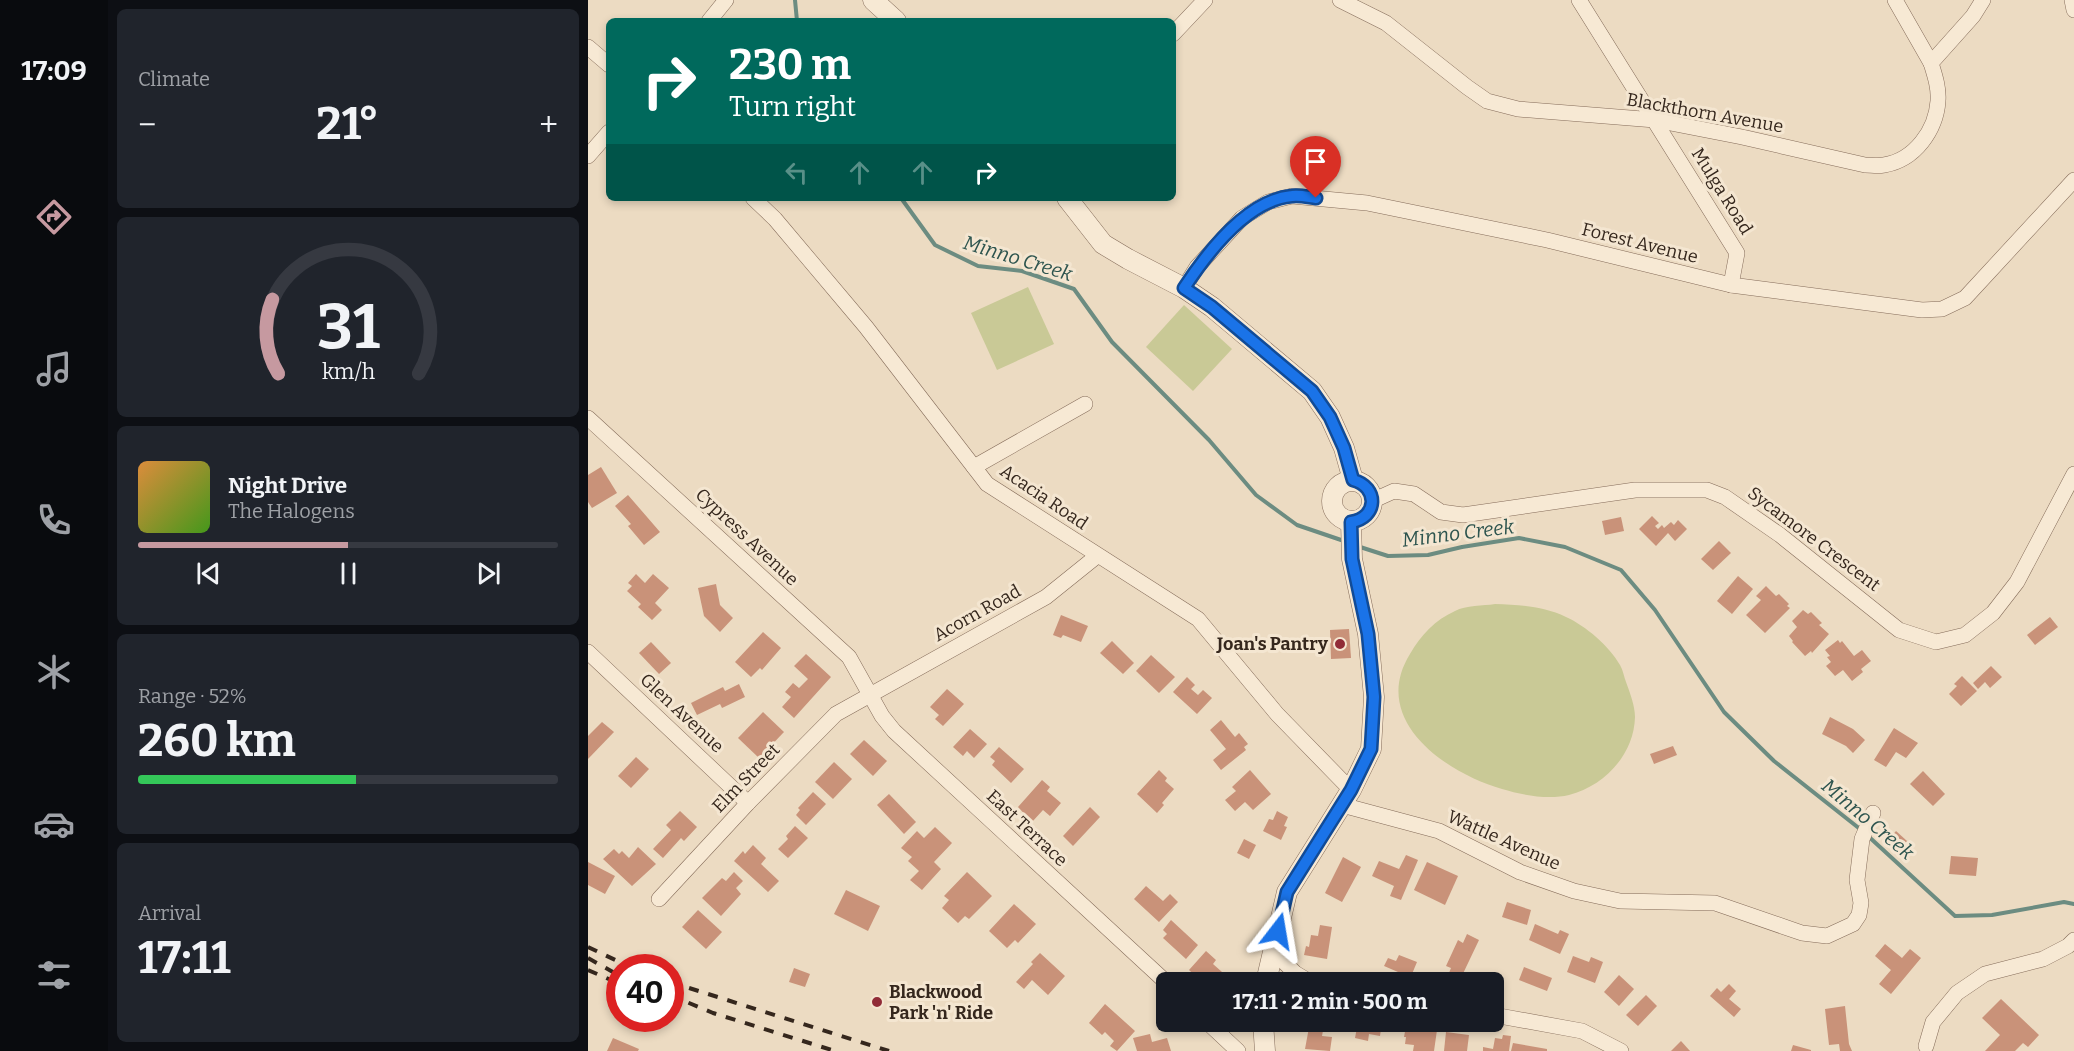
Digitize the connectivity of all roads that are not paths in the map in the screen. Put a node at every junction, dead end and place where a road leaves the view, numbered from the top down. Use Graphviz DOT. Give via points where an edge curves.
graph roads {
  1 [pos="726,0"];
  2 [pos="873,0"];
  3 [pos="1205,0"];
  4 [pos="1340,0"];
  5 [pos="1579,0"];
  6 [pos="1895,0"];
  7 [pos="1983,0"];
  8 [pos="2072,0"];
  9 [pos="2074,10"];
  10 [pos="711,18"];
  11 [pos="893,18"];
  12 [pos="1176,31"];
  13 [pos="588,46"];
  14 [pos="606,62"];
  15 [pos="1931,63"];
  16 [pos="1655,120"];
  17 [pos="606,135"];
  18 [pos="588,156"];
  19 [pos="2074,180"];
  20 [pos="756,201"];
  21 [pos="1069,201"];
  22 [pos="1731,285"];
  23 [pos="1184,288"];
  24 [pos="1085,404"];
  25 [pos="588,417"];
  26 [pos="974,467"];
  27 [pos="2074,474"];
  28 [pos="1353,480"];
  29 [pos="1372,501"];
  30 [pos="1352,536"];
  31 [pos="1097,556"];
  32 [pos="588,652"];
  33 [pos="870,694"];
  34 [pos="1346,798"];
  35 [pos="748,803"];
  36 [pos="1868,826"];
  37 [pos="659,899"];
  38 [pos="2074,940"];
  39 [pos="1273,951"];
  40 [pos="1268,972"];
  41 [pos="1294,972"];
  42 [pos="1156,973"];
  43 [pos="1504,1017"];
  44 [pos="1218,1032"];
  45 [pos="1264,1032"];
  46 [pos="1924,1049"];
  47 [pos="1238,1051"];
  48 [pos="1265,1051"];
  49 [pos="1621,1051"];
  1 -- 10 [label="street"];
  2 -- 11 [label="street"];
  3 -- 12 [label="street"];
  4 -- 16 [label="street, Blackthorn Avenue" via="1386,23 1488,101 1518,110"];
  5 -- 16 [label="street, Mulga Road"];
  6 -- 15 [label="street, Blackthorn Avenue"];
  7 -- 15 [label="street"];
  8 -- 9 [label="street"];
  13 -- 14 [label="street"];
  15 -- 16 [label="street, Blackthorn Avenue" via="1938,101 1934,122 1923,142 1905,158 1884,165 1865,165"];
  16 -- 22 [label="street, Mulga Road" via="1737,253"];
  17 -- 18 [label="street"];
  19 -- 22 [label="street, Forest Avenue" via="1965,298 1942,309 1922,310"];
  20 -- 26 [label="street, Acacia Road" via="866,327"];
  21 -- 23 [label="street" via="1103,244"];
  22 -- 23 [label="street, Forest Avenue" via="1547,240 1378,206 1292,196 1268,202 1242,218 1197,267"];
  23 -- 28 [label="street" via="1312,391 1330,417"];
  24 -- 26 [label="street"];
  25 -- 33 [label="street, Cypress Avenue" via="849,657"];
  26 -- 31 [label="street, Acacia Road" via="987,484"];
  27 -- 29 [label="street, Sycamore Crescent" via="2017,582 1994,613 1965,634 1936,642 1899,630 1780,535 1725,497 1707,490 1635,490 1463,515 1441,512 1414,494 1394,490"];
  28 -- 29 [label="street" via="1366,486"];
  28 -- 30 [label="street" via="1335,488 1331,502"];
  29 -- 30 [label="street"];
  30 -- 34 [label="street" via="1374,697 1371,749"];
  31 -- 33 [label="street, Acorn Road" via="1046,597"];
  31 -- 34 [label="street, Acacia Road" via="1198,619"];
  32 -- 35 [label="street, Glen Avenue"];
  33 -- 35 [label="street, Elm Street" via="836,714"];
  33 -- 42 [label="street, East Terrace" via="894,731"];
  34 -- 36 [label="street, Wattle Avenue" via="1439,831 1520,872 1574,891 1620,901 1715,903 1802,933 1827,936 1853,924 1859,915 1857,880"];
  34 -- 39 [label="street" via="1287,892"];
  35 -- 37 [label="street, Elm Street"];
  38 -- 46 [label="street" via="2043,959 1985,974 1957,993 1933,1023"];
  39 -- 40 [label="street"];
  39 -- 41 [label="street"];
  43 -- 49 [label="street" via="1582,1031"];
  44 -- 47 [label="street"];
  45 -- 48 [label="street"];
}
